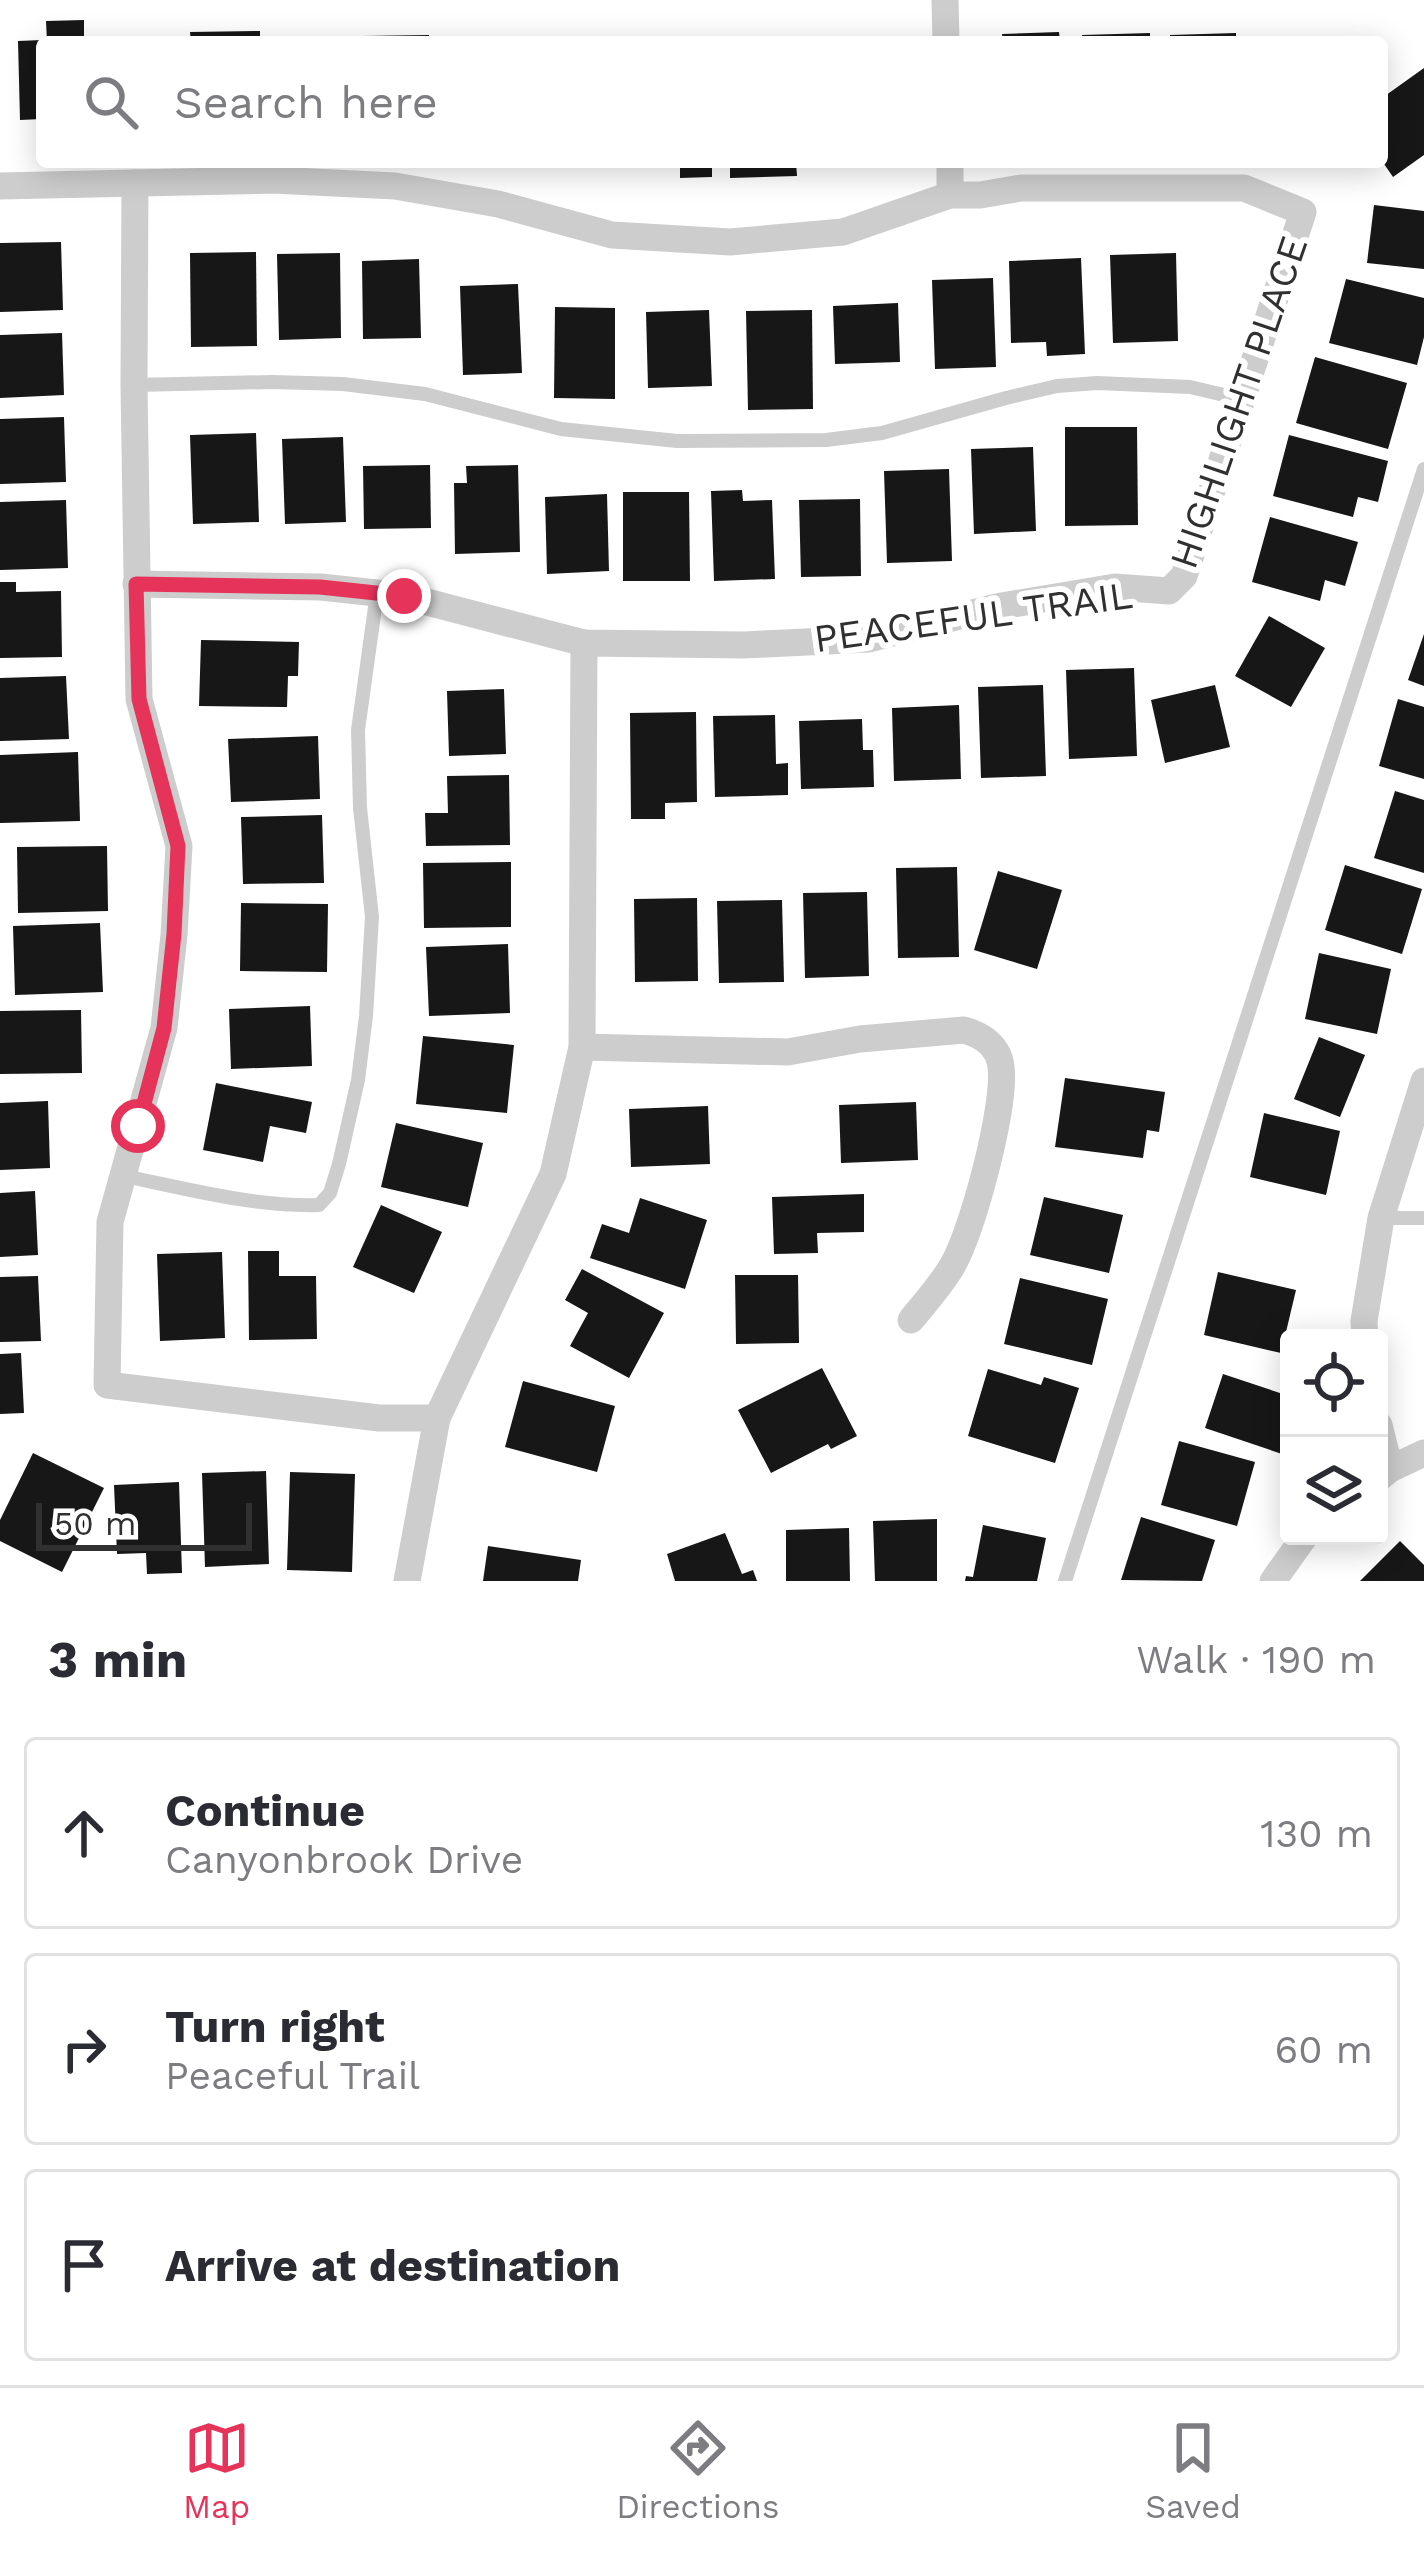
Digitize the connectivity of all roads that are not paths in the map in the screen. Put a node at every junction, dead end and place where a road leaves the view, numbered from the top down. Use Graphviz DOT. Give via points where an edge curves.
graph roads {
  1 [pos="945,0"];
  2 [pos="946,36"];
  3 [pos="950,168"];
  4 [pos="135,183"];
  5 [pos="0,186"];
  6 [pos="950,195"];
  7 [pos="134,385"];
  8 [pos="1241,399"];
  9 [pos="1424,469"];
  10 [pos="136,584"];
  11 [pos="1169,591"];
  12 [pos="377,593"];
  13 [pos="584,643"];
  14 [pos="582,1047"];
  15 [pos="1424,1081"];
  16 [pos="124,1176"];
  17 [pos="1381,1218"];
  18 [pos="1424,1218"];
  19 [pos="911,1320"];
  20 [pos="1364,1329"];
  21 [pos="437,1418"];
  22 [pos="1424,1453"];
  23 [pos="1388,1472"];
  24 [pos="1299,1545"];
  25 [pos="407,1581"];
  26 [pos="1065,1581"];
  27 [pos="1273,1581"];
  1 -- 2 [label="street"];
  3 -- 6 [label="street"];
  4 -- 5 [label="street"];
  4 -- 6 [label="street" via="395,186 612,235 730,242 843,232"];
  4 -- 7 [label="street"];
  6 -- 8 [label="street, HIGHLIGHT PLACE" via="1244,188 1303,212"];
  7 -- 8 [label="lane" via="343,384 424,394 561,430 676,441 882,433 1040,390 1097,383 1190,387"];
  7 -- 10 [label="street"];
  8 -- 11 [label="street, HIGHLIGHT PLACE" via="1184,576"];
  9 -- 26 [label="lane"];
  10 -- 12 [label="street, PEACEFUL TRAIL"];
  10 -- 16 [label="street" via="139,699 178,846 164,1028"];
  11 -- 13 [label="street, PEACEFUL TRAIL" via="1095,590 869,639"];
  12 -- 13 [label="street, PEACEFUL TRAIL"];
  12 -- 16 [label="lane" via="358,730 372,917 366,1016 330,1193 320,1205 296,1206"];
  13 -- 14 [label="street"];
  14 -- 19 [label="street" via="788,1052 964,1030 989,1042 1001,1067 979,1194 954,1265"];
  14 -- 21 [label="street" via="553,1174"];
  15 -- 17 [label="street"];
  16 -- 21 [label="street" via="110,1222 107,1385"];
  17 -- 18 [label="lane"];
  17 -- 20 [label="street"];
  21 -- 25 [label="street"];
  22 -- 23 [label="street"];
  24 -- 27 [label="street"];
}
